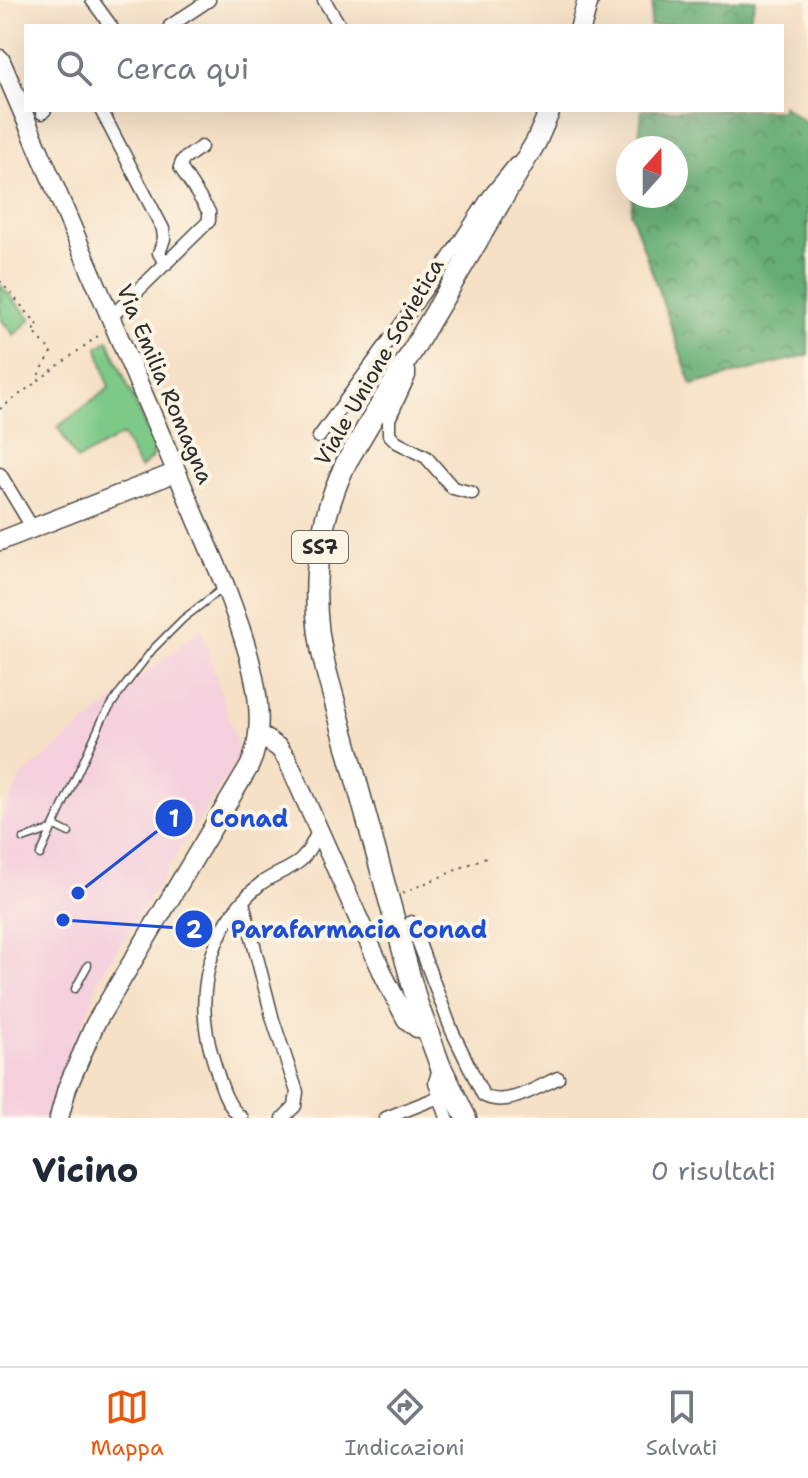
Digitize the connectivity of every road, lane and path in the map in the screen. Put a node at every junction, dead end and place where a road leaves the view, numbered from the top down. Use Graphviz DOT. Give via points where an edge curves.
graph roads {
  1 [pos="92,0"];
  2 [pos="209,0"];
  3 [pos="324,0"];
  4 [pos="588,0"];
  5 [pos="185,22"];
  6 [pos="110,24"];
  7 [pos="339,24"];
  8 [pos="582,24"];
  9 [pos="0,59"];
  10 [pos="102,112"];
  11 [pos="549,112"];
  12 [pos="536,142"];
  13 [pos="201,147"];
  14 [pos="166,264"];
  15 [pos="0,281"];
  16 [pos="112,321"];
  17 [pos="403,366"];
  18 [pos="42,378"];
  19 [pos="0,409"];
  20 [pos="319,437"];
  21 [pos="177,472"];
  22 [pos="0,474"];
  23 [pos="472,493"];
  24 [pos="32,527"];
  25 [pos="0,541"];
  26 [pos="226,587"];
  27 [pos="260,735"];
  28 [pos="55,826"];
  29 [pos="320,828"];
  30 [pos="69,833"];
  31 [pos="23,839"];
  32 [pos="40,855"];
  33 [pos="486,857"];
  34 [pos="389,898"];
  35 [pos="243,902"];
  36 [pos="407,923"];
  37 [pos="88,965"];
  38 [pos="75,989"];
  39 [pos="426,1028"];
  40 [pos="440,1065"];
  41 [pos="558,1078"];
  42 [pos="67,1088"];
  43 [pos="439,1097"];
  44 [pos="425,1104"];
  45 [pos="50,1118"];
  46 [pos="59,1118"];
  47 [pos="242,1118"];
  48 [pos="283,1118"];
  49 [pos="386,1118"];
  50 [pos="417,1118"];
  51 [pos="447,1118"];
  52 [pos="466,1118"];
  1 -- 6 [label="street"];
  2 -- 5 [label="street"];
  3 -- 7 [label="street"];
  4 -- 8 [label="main road"];
  9 -- 16 [label="main road, Via Emilia Romagna"];
  10 -- 14 [label="street" via="163,229 159,253"];
  11 -- 12 [label="main road, Viale Unione Sovietica / SS7"];
  12 -- 17 [label="main road, Viale Unione Sovietica / SS7"];
  12 -- 20 [label="street" via="495,188"];
  13 -- 14 [label="street" via="180,167 210,218"];
  14 -- 16 [label="street"];
  15 -- 18 [label="path" via="39,326 33,331 52,352 39,374"];
  16 -- 18 [label="path"];
  16 -- 21 [label="main road, Via Emilia Romagna"];
  17 -- 23 [label="street" via="409,376 389,419 389,434 426,457 453,488"];
  17 -- 34 [label="main road, Viale Unione Sovietica / SS7" via="333,493 316,583 323,659"];
  18 -- 19 [label="path"];
  21 -- 24 [label="main road"];
  21 -- 26 [label="main road, Via Emilia Romagna"];
  22 -- 24 [label="street"];
  24 -- 25 [label="main road"];
  26 -- 27 [label="main road, Via Emilia Romagna" via="249,660"];
  26 -- 28 [label="lane" via="183,619 120,692"];
  27 -- 29 [label="main road" via="285,755"];
  27 -- 42 [label="main road" via="249,767 103,1010"];
  28 -- 30 [label="lane"];
  28 -- 31 [label="lane"];
  28 -- 32 [label="lane"];
  29 -- 35 [label="street" via="302,859 263,882"];
  29 -- 39 [label="main road" via="406,1019"];
  33 -- 34 [label="path"];
  34 -- 36 [label="main road, Viale Unione Sovietica / SS7"];
  35 -- 47 [label="street" via="211,952 206,973 213,1059 229,1102"];
  35 -- 48 [label="street" via="297,1092 295,1106"];
  36 -- 39 [label="main road, Viale Unione Sovietica / SS7"];
  36 -- 41 [label="street" via="483,1095 507,1100"];
  37 -- 38 [label="lane"];
  39 -- 40 [label="main road, SS7"];
  40 -- 43 [label="street" via="435,1082"];
  40 -- 52 [label="main road, SS7"];
  42 -- 45 [label="lane"];
  42 -- 46 [label="main road"];
  43 -- 44 [label="street"];
  43 -- 51 [label="street"];
  44 -- 49 [label="street"];
  44 -- 50 [label="street"];
}
